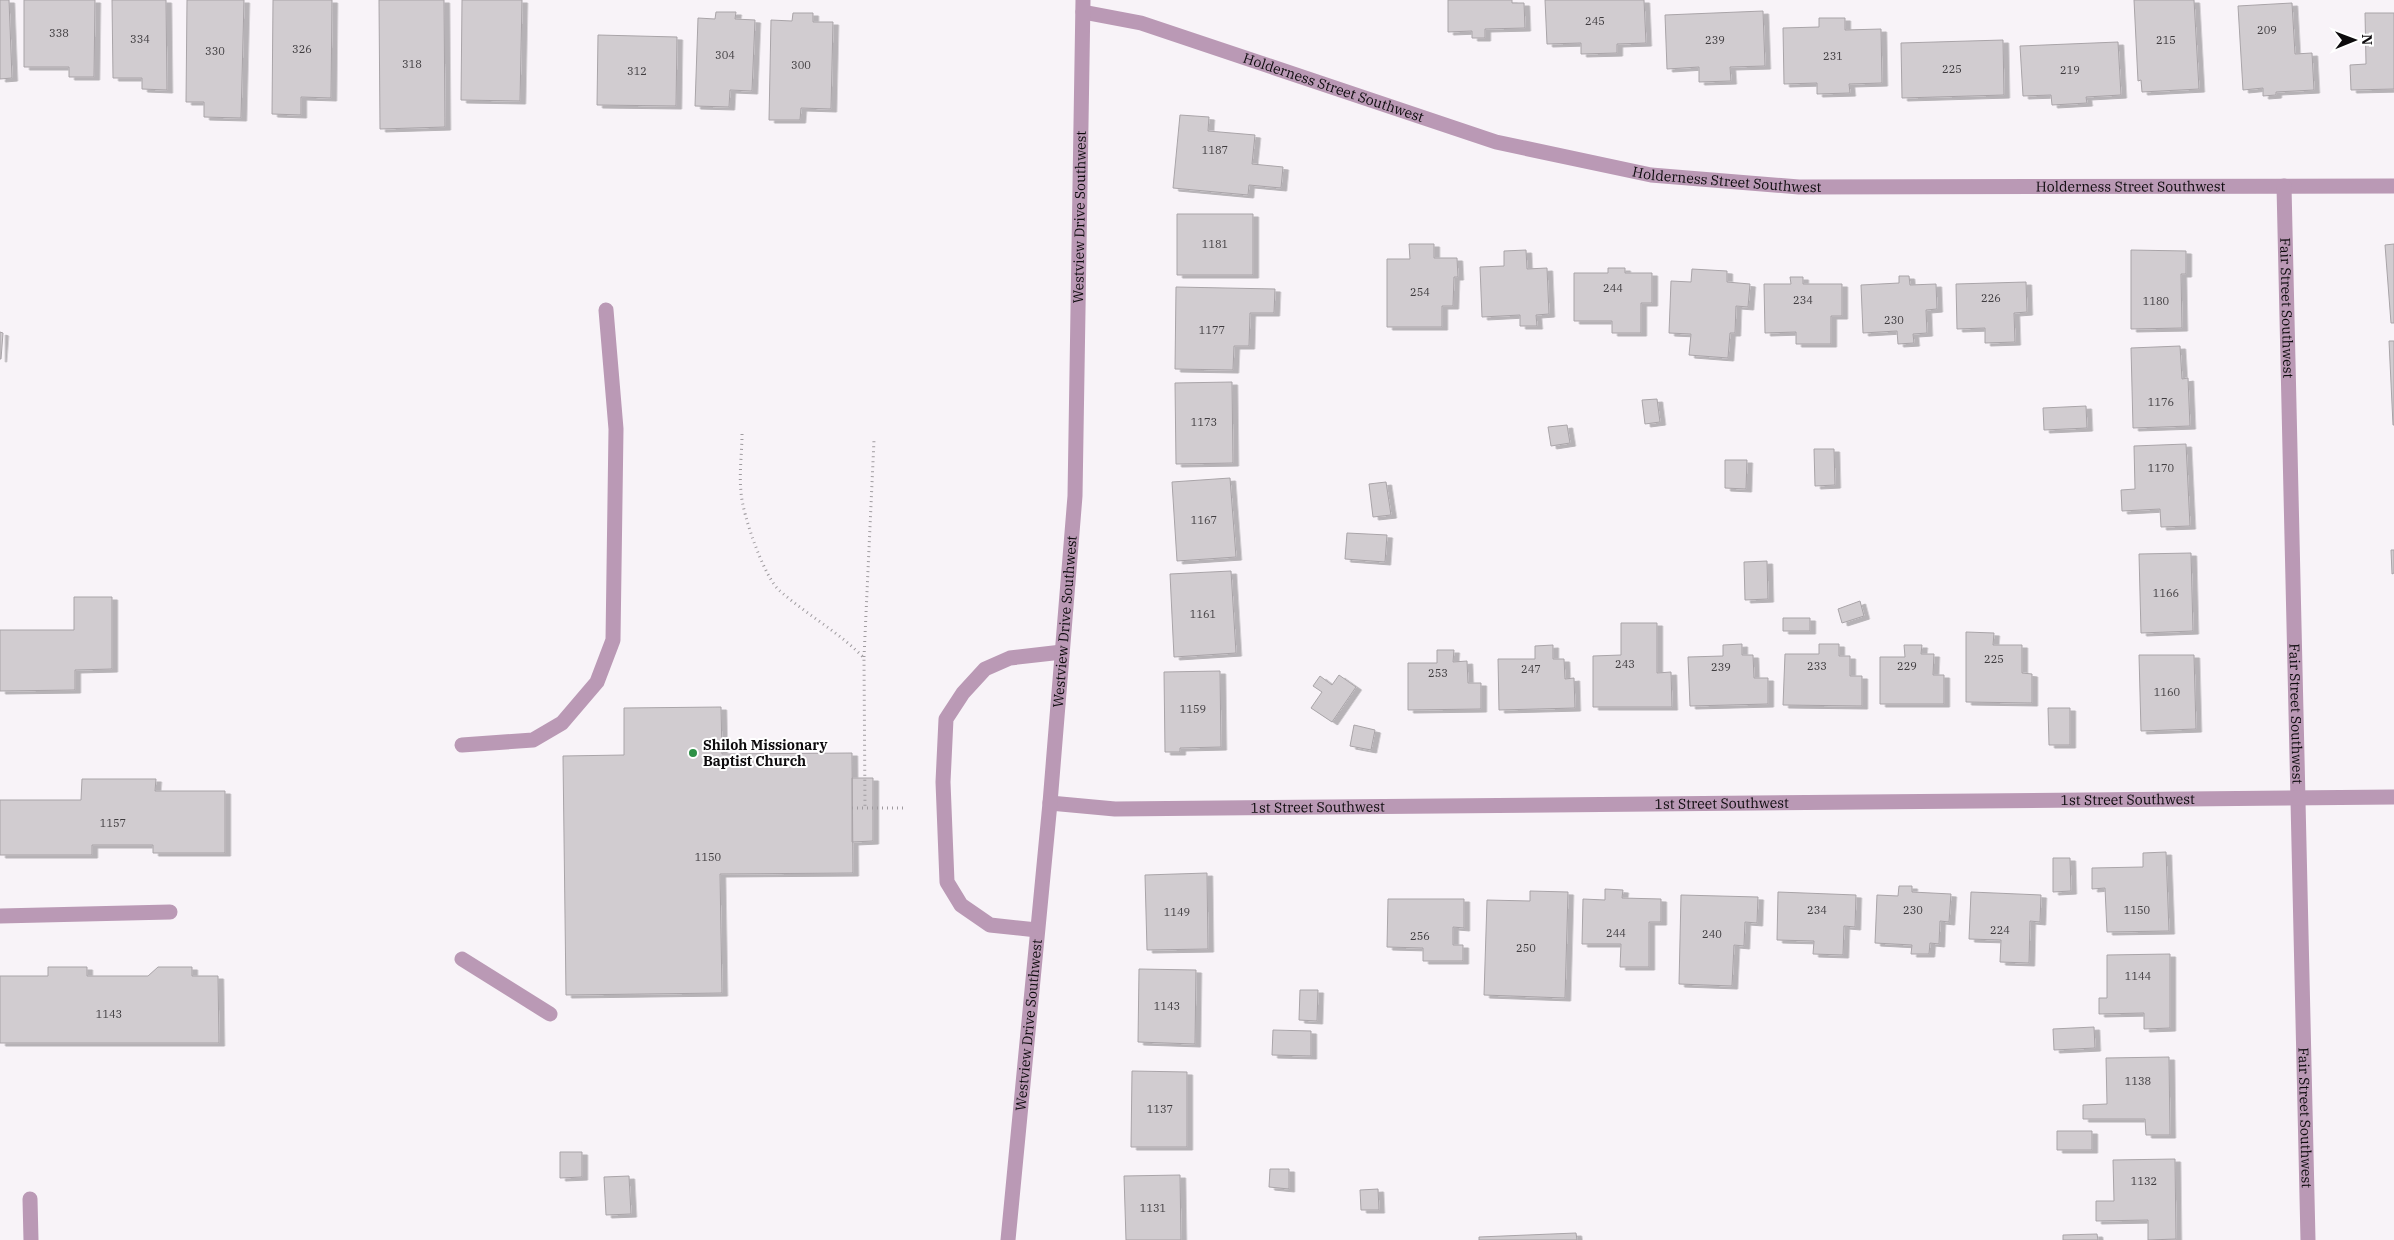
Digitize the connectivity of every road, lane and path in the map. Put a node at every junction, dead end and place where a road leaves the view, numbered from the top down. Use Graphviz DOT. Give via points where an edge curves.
graph roads {
  1 [pos="1083,6"];
  2 [pos="2284,186"];
  3 [pos="2394,186"];
  4 [pos="606,310"];
  5 [pos="742,434"];
  6 [pos="874,440"];
  7 [pos="1062,652"];
  8 [pos="864,658"];
  9 [pos="462,745"];
  10 [pos="2394,796"];
  11 [pos="2298,798"];
  12 [pos="1050,803"];
  13 [pos="852,808"];
  14 [pos="865,808"];
  15 [pos="906,808"];
  16 [pos="170,912"];
  17 [pos="0,916"];
  18 [pos="1037,930"];
  19 [pos="462,959"];
  20 [pos="550,1014"];
  21 [pos="30,1199"];
  22 [pos="31,1240"];
  23 [pos="1008,1240"];
  24 [pos="2308,1240"];
  1 -- 2 [label="street, Holderness Street Southwest" via="1496,142 1651,175 1799,187"];
  1 -- 7 [label="street, Westview Drive Southwest" via="1075,496"];
  2 -- 3 [label="street, Holderness Street Southwest"];
  2 -- 11 [label="street, Fair Street Southwest"];
  4 -- 9 [label="street" via="616,429 613,640 597,682 562,723 533,740"];
  5 -- 8 [label="path" via="741,494 758,555 768,576 778,590 848,642"];
  6 -- 8 [label="path"];
  7 -- 12 [label="street, Westview Drive Southwest"];
  7 -- 18 [label="street" via="1010,658 985,669 963,693 946,719 943,782 947,882 961,905 990,924"];
  8 -- 14 [label="path"];
  10 -- 11 [label="street, 1st Street Southwest"];
  11 -- 12 [label="street, 1st Street Southwest" via="1115,809"];
  11 -- 24 [label="street, Fair Street Southwest"];
  12 -- 18 [label="street, Westview Drive Southwest"];
  13 -- 14 [label="path"];
  14 -- 15 [label="path"];
  16 -- 17 [label="street"];
  18 -- 23 [label="street, Westview Drive Southwest"];
  19 -- 20 [label="street"];
  21 -- 22 [label="street"];
}
